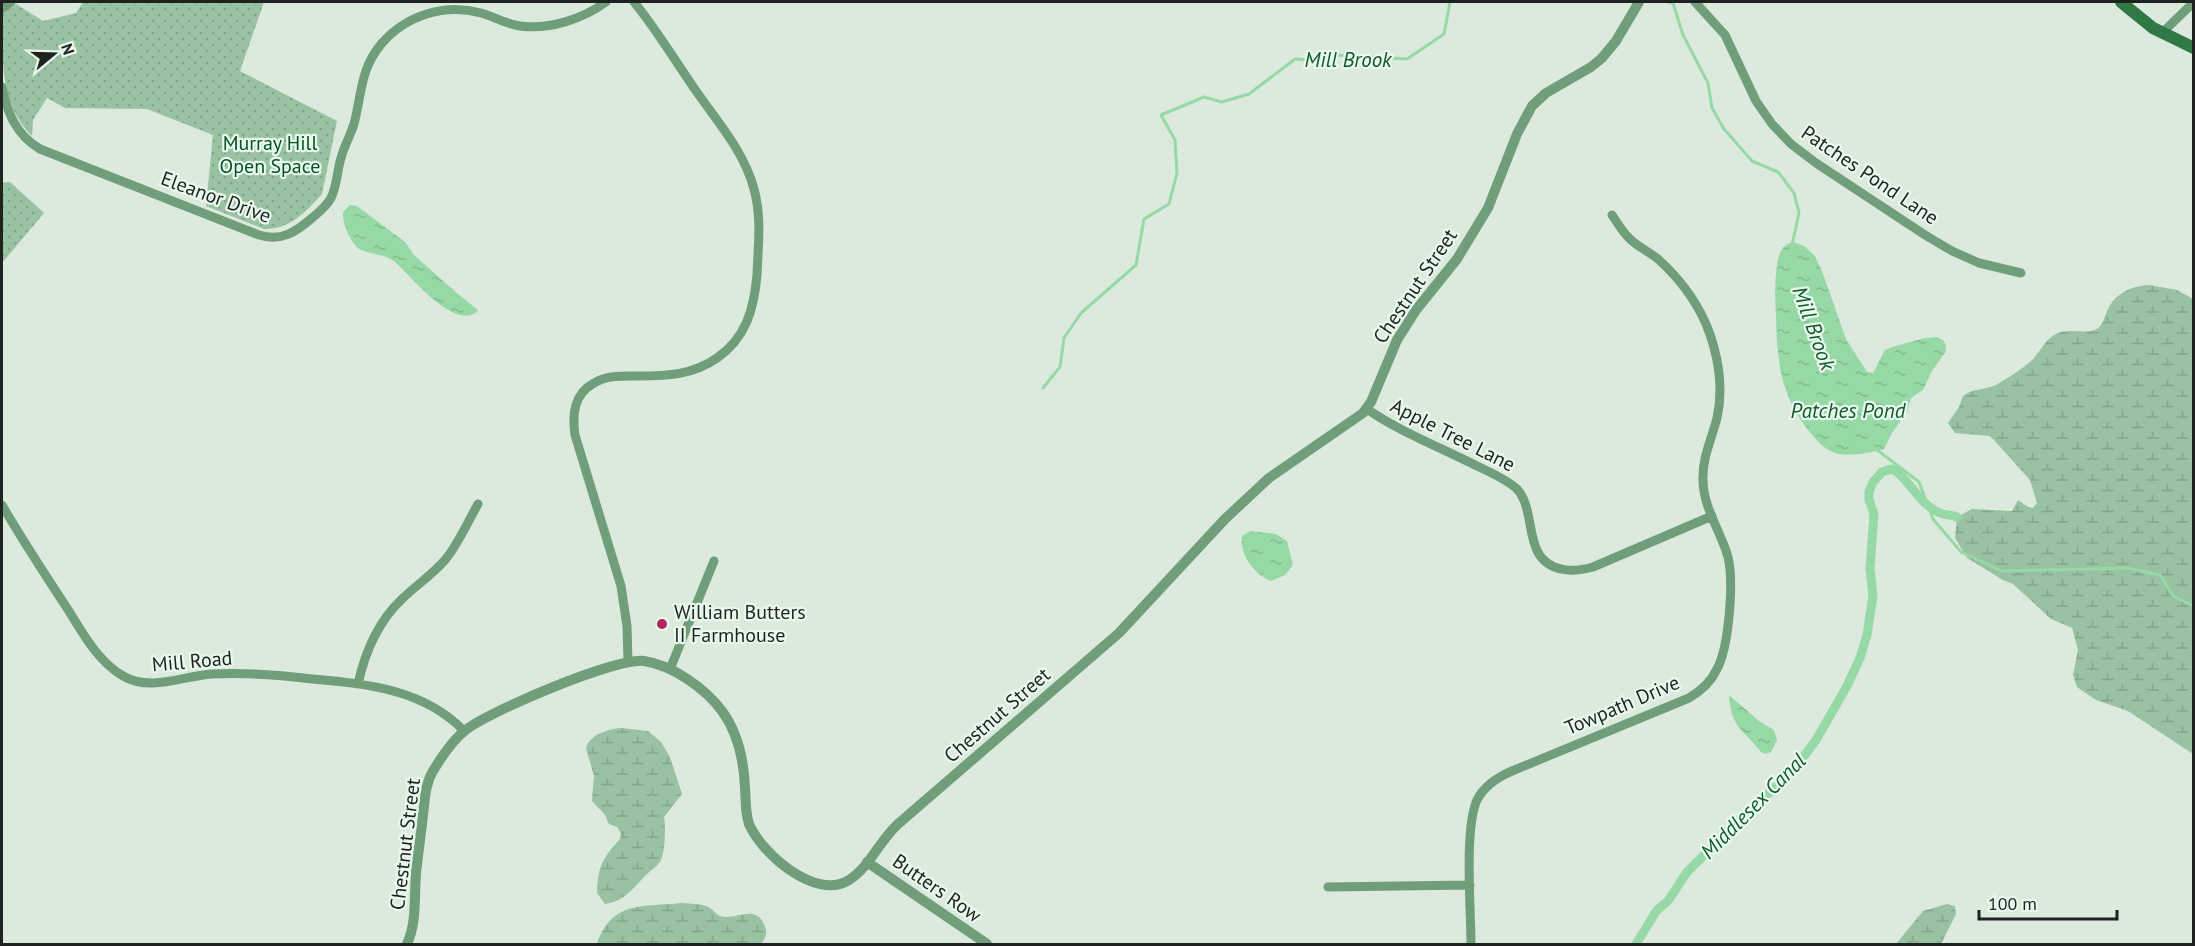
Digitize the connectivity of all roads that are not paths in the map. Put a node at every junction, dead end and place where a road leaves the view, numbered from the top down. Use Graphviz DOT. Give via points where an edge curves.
graph roads {
  1 [pos="11,2"];
  2 [pos="606,2"];
  3 [pos="634,2"];
  4 [pos="1639,2"];
  5 [pos="1695,2"];
  6 [pos="2121,2"];
  7 [pos="2193,2"];
  8 [pos="2,9"];
  9 [pos="2162,33"];
  10 [pos="2193,48"];
  11 [pos="2,87"];
  12 [pos="1612,215"];
  13 [pos="2021,273"];
  14 [pos="1367,409"];
  15 [pos="478,504"];
  16 [pos="2,505"];
  17 [pos="1712,516"];
  18 [pos="714,561"];
  19 [pos="628,662"];
  20 [pos="670,669"];
  21 [pos="358,684"];
  22 [pos="464,731"];
  23 [pos="867,862"];
  24 [pos="1470,885"];
  25 [pos="1328,887"];
  26 [pos="407,945"];
  27 [pos="987,945"];
  28 [pos="1471,945"];
  1 -- 8 [label="street"];
  2 -- 11 [label="street, Eleanor Drive" via="570,20 540,27 513,25 458,9 428,13 399,28 366,68 354,123 329,201 296,231 280,237 259,235 40,149 15,126"];
  3 -- 19 [label="street" via="743,160 757,202 759,231 753,309 731,346 688,372 598,380 576,404 573,418 577,444 621,585"];
  4 -- 14 [label="street, Chestnut Street" via="1602,58 1532,106 1488,208 1457,259 1396,340"];
  5 -- 13 [label="street, Patches Pond Lane" via="1725,35 1756,101 1791,144 1952,251 1979,263"];
  6 -- 9 [label="main road"];
  7 -- 9 [label="street"];
  9 -- 10 [label="main road"];
  12 -- 17 [label="street, Towpath Drive" via="1627,236 1681,282 1712,340 1720,375 1719,404 1702,479"];
  14 -- 17 [label="street, Apple Tree Lane" via="1515,488 1525,504 1534,546 1556,568 1593,567"];
  14 -- 23 [label="street, Chestnut Street" via="1255,491 1119,633 898,824 881,840"];
  15 -- 21 [label="street" via="444,560 385,617 369,646"];
  16 -- 21 [label="street, Mill Road" via="91,645 126,678 150,684 233,674"];
  17 -- 24 [label="street, Towpath Drive" via="1731,577 1723,653 1714,674 1689,698 1512,771 1488,785 1473,813"];
  18 -- 20 [label="street"];
  19 -- 20 [label="street, Chestnut Street" via="648,662"];
  19 -- 22 [label="street, Chestnut Street" via="520,701"];
  20 -- 23 [label="street, Chestnut Street" via="704,692 731,726 743,768 749,824 769,851 803,878 822,885 848,881"];
  21 -- 22 [label="street, Mill Road" via="415,698 436,708"];
  22 -- 26 [label="street, Chestnut Street" via="427,785 414,923"];
  23 -- 27 [label="street, Butters Row"];
  24 -- 25 [label="street"];
  24 -- 28 [label="street, Towpath Drive"];
}
